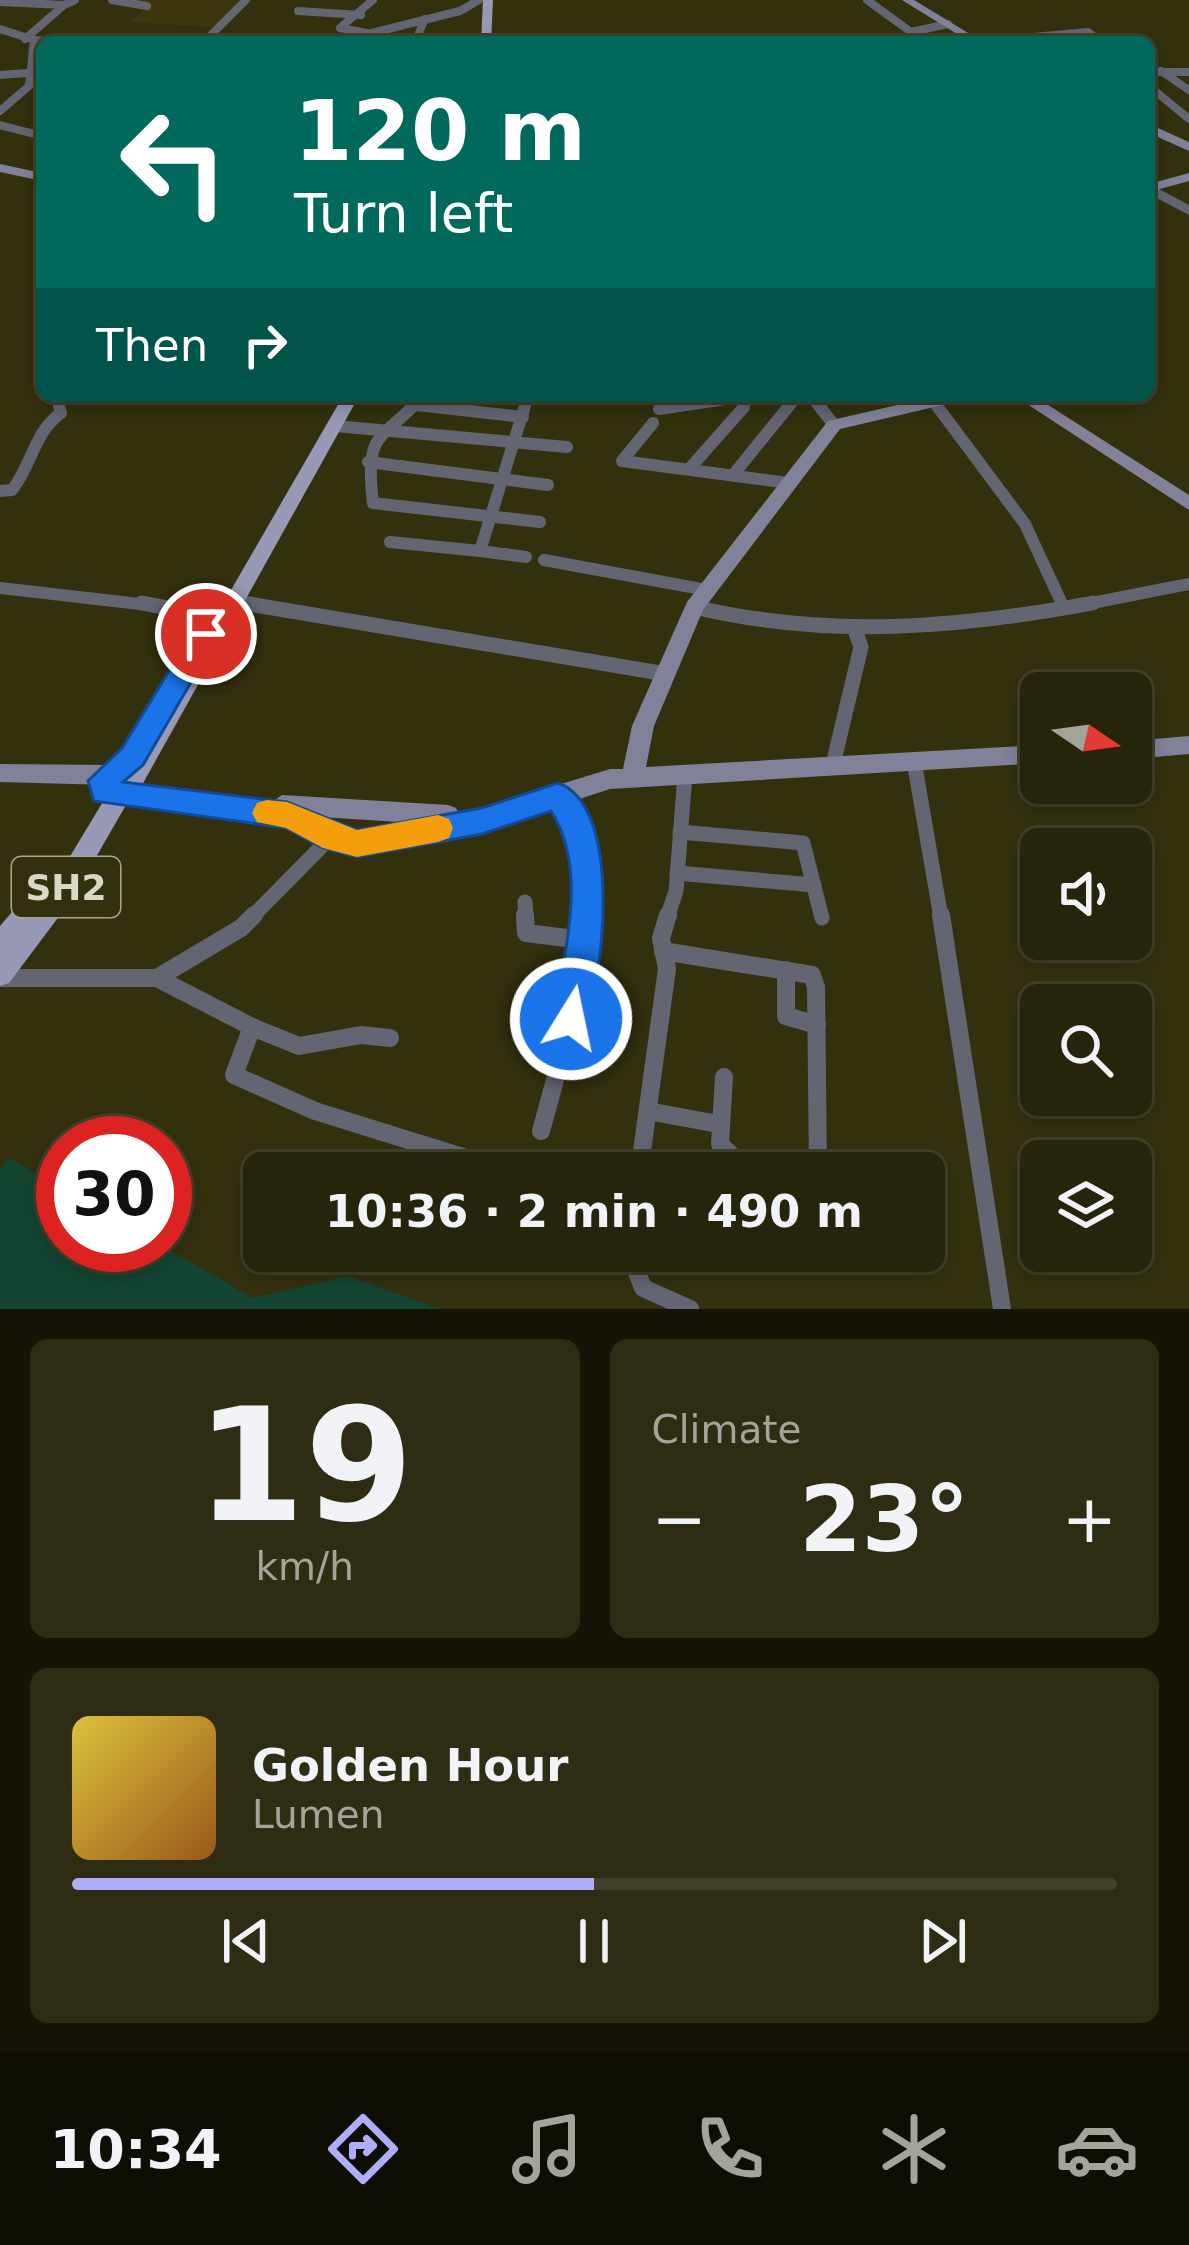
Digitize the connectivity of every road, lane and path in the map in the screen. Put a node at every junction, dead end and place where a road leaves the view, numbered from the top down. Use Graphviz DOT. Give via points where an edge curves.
graph roads {
  1 [pos="75,0"];
  2 [pos="246,0"];
  3 [pos="373,0"];
  4 [pos="487,0"];
  5 [pos="867,0"];
  6 [pos="907,0"];
  7 [pos="119,1"];
  8 [pos="0,2"];
  9 [pos="64,5"];
  10 [pos="147,6"];
  11 [pos="298,11"];
  12 [pos="460,11"];
  13 [pos="361,15"];
  14 [pos="486,15"];
  15 [pos="425,20"];
  16 [pos="948,24"];
  17 [pos="0,29"];
  18 [pos="911,32"];
  19 [pos="372,33"];
  20 [pos="1066,34"];
  21 [pos="210,36"];
  22 [pos="360,36"];
  23 [pos="418,36"];
  24 [pos="488,36"];
  25 [pos="488,36"];
  26 [pos="916,36"];
  27 [pos="968,36"];
  28 [pos="1060,36"];
  29 [pos="1069,36"];
  30 [pos="1093,36"];
  31 [pos="29,40"];
  32 [pos="36,40"];
  33 [pos="33,61"];
  34 [pos="1161,70"];
  35 [pos="1155,71"];
  36 [pos="1189,71"];
  37 [pos="0,75"];
  38 [pos="29,86"];
  39 [pos="36,87"];
  40 [pos="1189,90"];
  41 [pos="1155,91"];
  42 [pos="0,111"];
  43 [pos="1189,119"];
  44 [pos="0,125"];
  45 [pos="1155,131"];
  46 [pos="36,134"];
  47 [pos="1189,147"];
  48 [pos="0,168"];
  49 [pos="36,176"];
  50 [pos="1189,179"];
  51 [pos="1155,190"];
  52 [pos="1155,193"];
  53 [pos="1189,210"];
  54 [pos="58,402"];
  55 [pos="343,402"];
  56 [pos="344,402"];
  57 [pos="417,402"];
  58 [pos="432,402"];
  59 [pos="527,402"];
  60 [pos="744,402"];
  61 [pos="792,402"];
  62 [pos="820,402"];
  63 [pos="934,402"];
  64 [pos="1032,402"];
  65 [pos="659,409"];
  66 [pos="523,417"];
  67 [pos="653,423"];
  68 [pos="835,425"];
  69 [pos="334,426"];
  70 [pos="382,428"];
  71 [pos="513,442"];
  72 [pos="567,447"];
  73 [pos="368,462"];
  74 [pos="690,468"];
  75 [pos="733,475"];
  76 [pos="501,479"];
  77 [pos="788,483"];
  78 [pos="548,485"];
  79 [pos="0,490"];
  80 [pos="1189,503"];
  81 [pos="490,517"];
  82 [pos="540,523"];
  83 [pos="390,542"];
  84 [pos="480,551"];
  85 [pos="526,557"];
  86 [pos="544,560"];
  87 [pos="1189,584"];
  88 [pos="0,588"];
  89 [pos="701,598"];
  90 [pos="234,601"];
  91 [pos="1063,606"];
  92 [pos="215,617"];
  93 [pos="855,630"];
  94 [pos="666,674"];
  95 [pos="1189,735"];
  96 [pos="1152,738"];
  97 [pos="1189,745"];
  98 [pos="1020,746"];
  99 [pos="1152,748"];
  100 [pos="1020,755"];
  101 [pos="835,756"];
  102 [pos="914,761"];
  103 [pos="634,773"];
  104 [pos="685,774"];
  105 [pos="0,777"];
  106 [pos="115,784"];
  107 [pos="558,796"];
  108 [pos="359,812"];
  109 [pos="480,816"];
  110 [pos="429,823"];
  111 [pos="680,832"];
  112 [pos="344,840"];
  113 [pos="303,868"];
  114 [pos="677,873"];
  115 [pos="814,885"];
  116 [pos="525,902"];
  117 [pos="822,919"];
  118 [pos="584,940"];
  119 [pos="0,945"];
  120 [pos="663,951"];
  121 [pos="786,970"];
  122 [pos="0,976"];
  123 [pos="157,978"];
  124 [pos="817,1024"];
  125 [pos="252,1027"];
  126 [pos="390,1039"];
  127 [pos="724,1077"];
  128 [pos="647,1111"];
  129 [pos="718,1124"];
  130 [pos="541,1131"];
  131 [pos="447,1152"];
  132 [pos="642,1152"];
  133 [pos="728,1152"];
  134 [pos="818,1152"];
  135 [pos="637,1272"];
  136 [pos="690,1309"];
  137 [pos="1002,1309"];
  1 -- 9 [label="street"];
  2 -- 21 [label="street"];
  3 -- 13 [label="street"];
  4 -- 12 [label="street"];
  4 -- 14 [label="main road"];
  4 -- 24 [label="main road"];
  5 -- 18 [label="street"];
  6 -- 16 [label="main road"];
  7 -- 10 [label="street"];
  8 -- 9 [label="street"];
  9 -- 31 [label="street"];
  11 -- 13 [label="street"];
  12 -- 14 [label="street"];
  12 -- 15 [label="street"];
  13 -- 19 [label="street" via="340,28"];
  14 -- 25 [label="main road"];
  15 -- 19 [label="street"];
  15 -- 23 [label="street"];
  16 -- 18 [label="street"];
  16 -- 27 [label="main road"];
  17 -- 31 [label="street"];
  18 -- 26 [label="street"];
  19 -- 22 [label="street"];
  20 -- 28 [label="street"];
  20 -- 29 [label="street"];
  20 -- 30 [label="street"];
  31 -- 32 [label="street"];
  31 -- 33 [label="street"];
  33 -- 37 [label="street"];
  33 -- 38 [label="street"];
  34 -- 35 [label="street"];
  34 -- 36 [label="street"];
  34 -- 40 [label="street"];
  38 -- 39 [label="street"];
  38 -- 42 [label="street"];
  41 -- 43 [label="street"];
  44 -- 46 [label="street"];
  45 -- 47 [label="main road"];
  48 -- 49 [label="main road"];
  50 -- 51 [label="main road"];
  52 -- 53 [label="street"];
  54 -- 79 [label="street" via="61,413 37,432 29,472 12,490"];
  55 -- 92 [label="main road, SH2"];
  56 -- 69 [label="main road, SH2"];
  57 -- 70 [label="street"];
  58 -- 66 [label="street"];
  59 -- 66 [label="street"];
  60 -- 65 [label="street"];
  60 -- 74 [label="street"];
  61 -- 75 [label="street"];
  62 -- 68 [label="street"];
  63 -- 68 [label="main road"];
  63 -- 91 [label="street" via="1025,524"];
  64 -- 80 [label="main road"];
  66 -- 71 [label="street"];
  67 -- 74 [label="street" via="622,460"];
  68 -- 77 [label="main road"];
  69 -- 70 [label="street"];
  69 -- 90 [label="main road, SH2"];
  70 -- 71 [label="street"];
  70 -- 73 [label="street"];
  71 -- 72 [label="street"];
  71 -- 76 [label="street"];
  73 -- 76 [label="street"];
  73 -- 81 [label="street" via="373,503"];
  74 -- 75 [label="street"];
  75 -- 77 [label="street"];
  76 -- 78 [label="street"];
  76 -- 81 [label="street"];
  77 -- 89 [label="main road"];
  81 -- 82 [label="street"];
  81 -- 84 [label="street"];
  83 -- 84 [label="street"];
  84 -- 85 [label="street"];
  86 -- 89 [label="street"];
  87 -- 91 [label="street"];
  88 -- 92 [label="street" via="60,590"];
  89 -- 93 [label="street" via="776,628"];
  89 -- 94 [label="main road"];
  90 -- 94 [label="street"];
  90 -- 106 [label="main road, SH2"];
  91 -- 93 [label="street"];
  92 -- 106 [label="main road, SH2"];
  93 -- 101 [label="street" via="861,647"];
  94 -- 103 [label="main road"];
  95 -- 96 [label="main road"];
  97 -- 99 [label="main road"];
  98 -- 101 [label="main road"];
  100 -- 102 [label="main road"];
  101 -- 103 [label="main road"];
  102 -- 104 [label="main road"];
  102 -- 137 [label="street"];
  103 -- 104 [label="main road"];
  103 -- 107 [label="main road"];
  103 -- 109 [label="main road" via="607,770"];
  104 -- 111 [label="street"];
  105 -- 106 [label="main road"];
  106 -- 108 [label="main road"];
  106 -- 112 [label="main road" via="287,815"];
  106 -- 119 [label="main road, SH2" via="54,881"];
  106 -- 122 [label="main road, SH2" via="63,891"];
  107 -- 109 [label="main road"];
  107 -- 118 [label="street" via="582,832"];
  108 -- 110 [label="main road"];
  108 -- 112 [label="main road" via="340,818"];
  109 -- 110 [label="main road"];
  110 -- 112 [label="main road"];
  111 -- 114 [label="street"];
  111 -- 115 [label="street" via="802,843"];
  112 -- 113 [label="street"];
  112 -- 113 [label="street"];
  113 -- 123 [label="street" via="242,928"];
  114 -- 115 [label="street"];
  114 -- 120 [label="street"];
  115 -- 117 [label="street"];
  116 -- 118 [label="street" via="526,933"];
  118 -- 130 [label="street"];
  120 -- 121 [label="street"];
  120 -- 128 [label="street"];
  121 -- 124 [label="street" via="815,980"];
  121 -- 124 [label="street" via="786,1016"];
  122 -- 123 [label="street"];
  123 -- 125 [label="street"];
  124 -- 134 [label="street"];
  125 -- 126 [label="street" via="310,1047 362,1033"];
  125 -- 131 [label="street" via="234,1076"];
  127 -- 129 [label="street"];
  128 -- 129 [label="street"];
  128 -- 132 [label="street"];
  129 -- 133 [label="street"];
  135 -- 136 [label="street" via="643,1288"];
}
